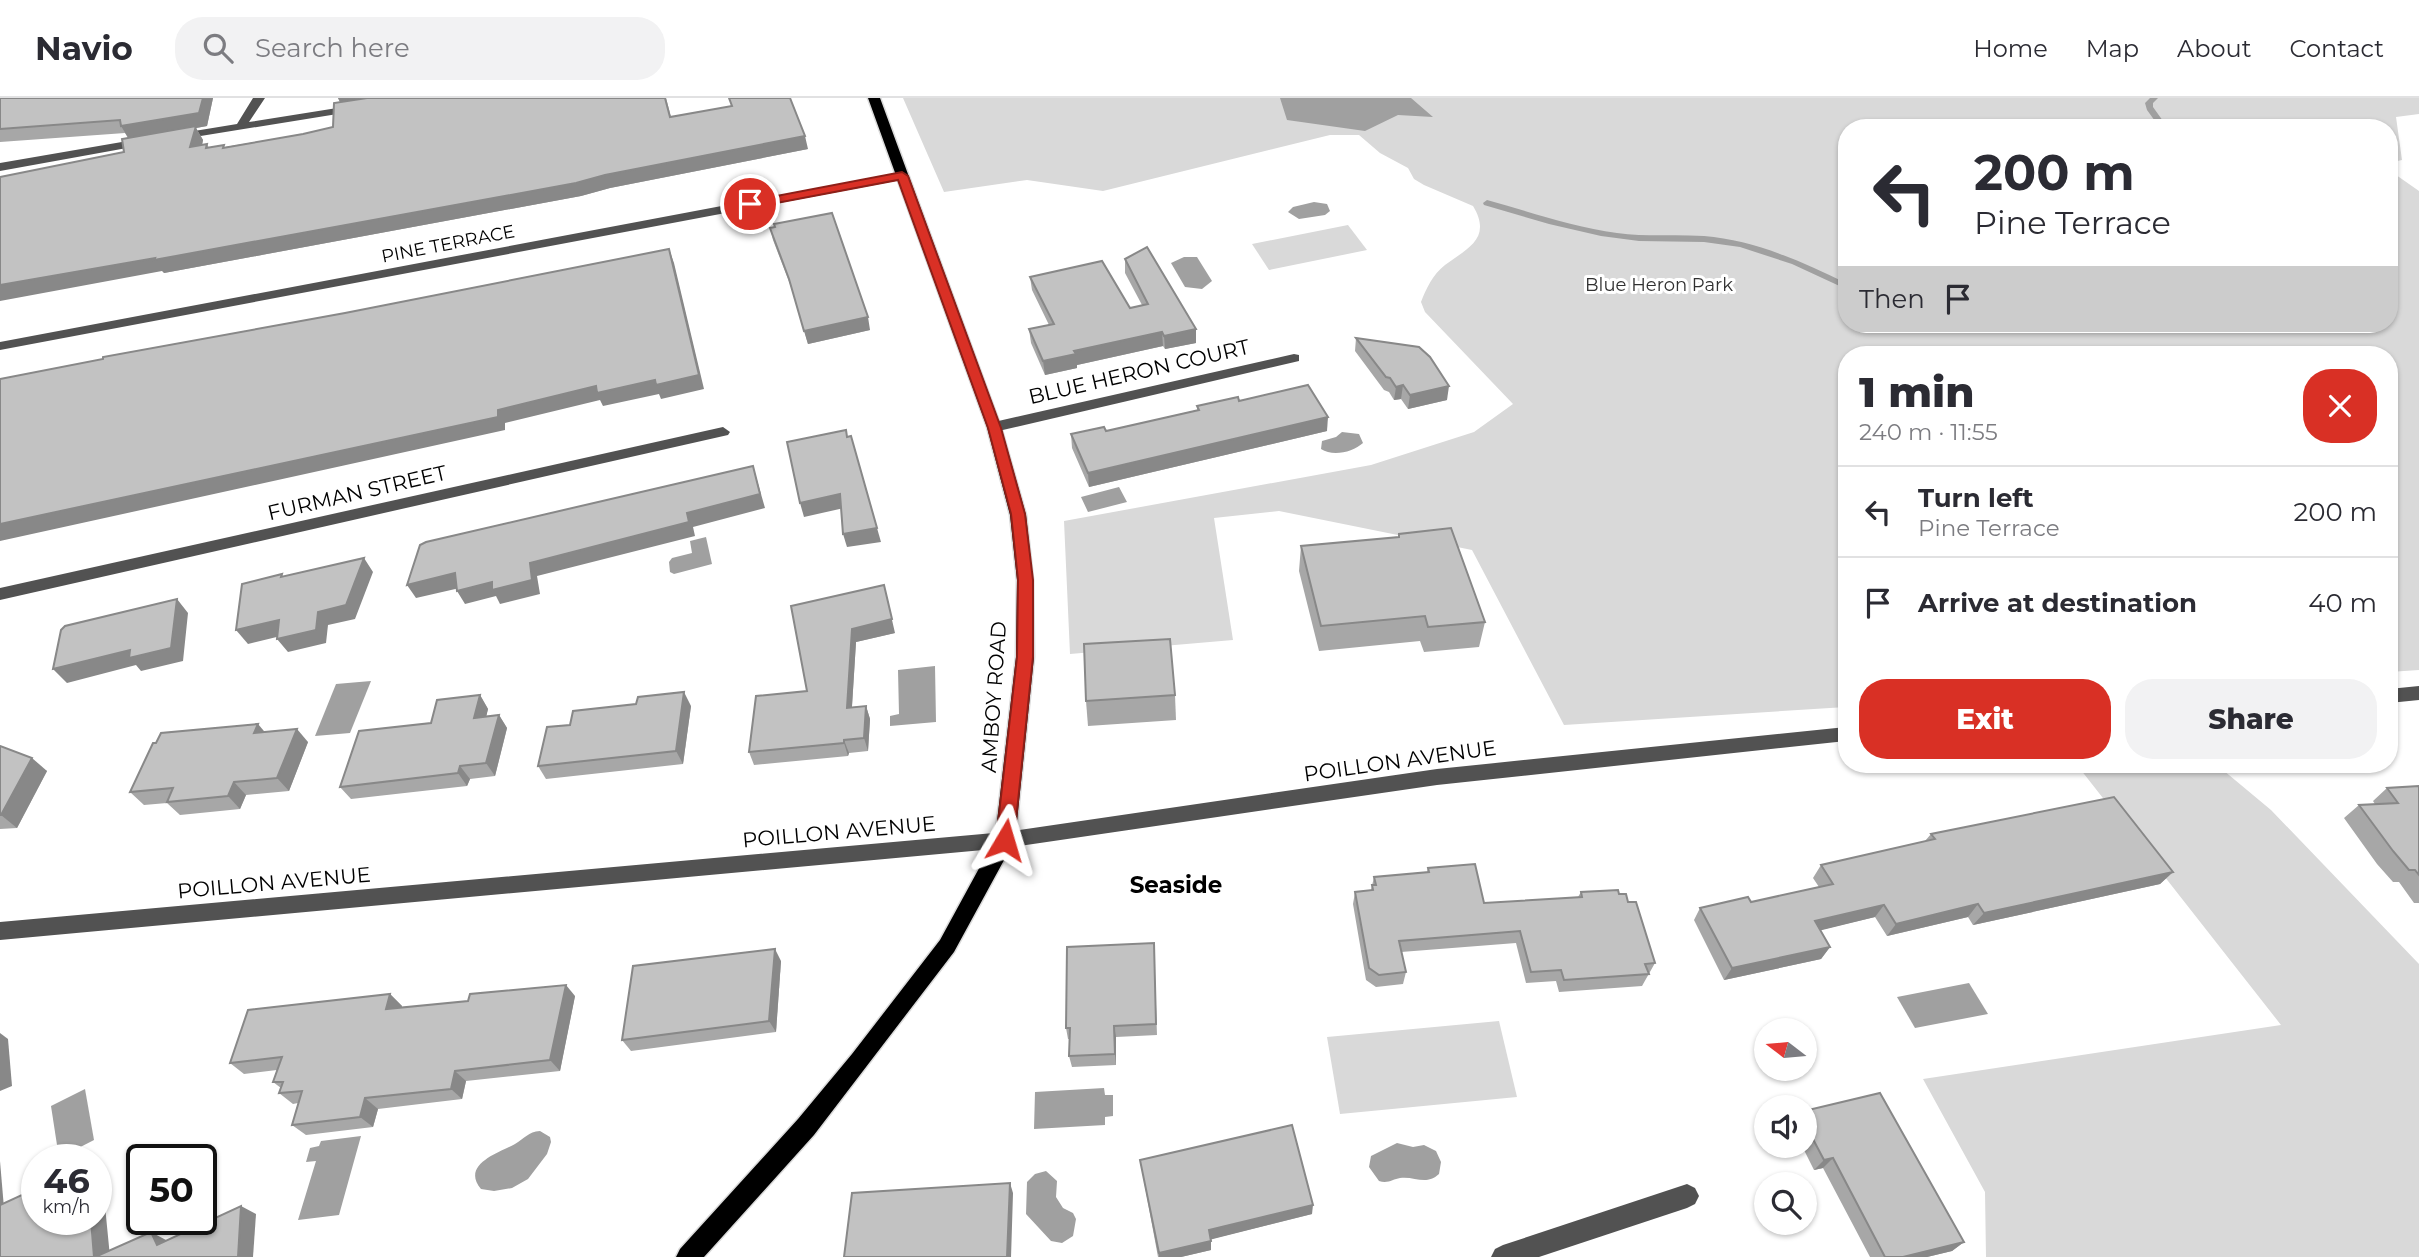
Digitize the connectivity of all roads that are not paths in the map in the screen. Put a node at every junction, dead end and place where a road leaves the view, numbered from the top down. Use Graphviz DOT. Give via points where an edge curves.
graph roads {
  1 [pos="259,98"];
  2 [pos="874,98"];
  3 [pos="363,107"];
  4 [pos="242,126"];
  5 [pos="0,167"];
  6 [pos="902,176"];
  7 [pos="0,346"];
  8 [pos="1294,358"];
  9 [pos="994,428"];
  10 [pos="723,432"];
  11 [pos="0,594"];
  12 [pos="2419,694"];
  13 [pos="2398,695"];
  14 [pos="1838,735"];
  15 [pos="1005,840"];
  16 [pos="0,931"];
  17 [pos="1687,1196"];
  18 [pos="688,1257"];
  19 [pos="1503,1257"];
  1 -- 4 [label="street"];
  2 -- 6 [label="main road, AMBOY ROAD"];
  3 -- 4 [label="street"];
  4 -- 5 [label="street"];
  6 -- 7 [label="street, PINE TERRACE"];
  6 -- 9 [label="main road, AMBOY ROAD"];
  8 -- 9 [label="street, BLUE HERON COURT"];
  9 -- 15 [label="main road, AMBOY ROAD" via="1018,514 1025,580 1025,657"];
  10 -- 11 [label="street, FURMAN STREET"];
  12 -- 13 [label="street"];
  14 -- 15 [label="street, POILLON AVENUE" via="1437,777"];
  15 -- 16 [label="street, POILLON AVENUE"];
  15 -- 18 [label="main road, AMBOY ROAD" via="947,946 868,1051"];
  17 -- 19 [label="street"];
}
